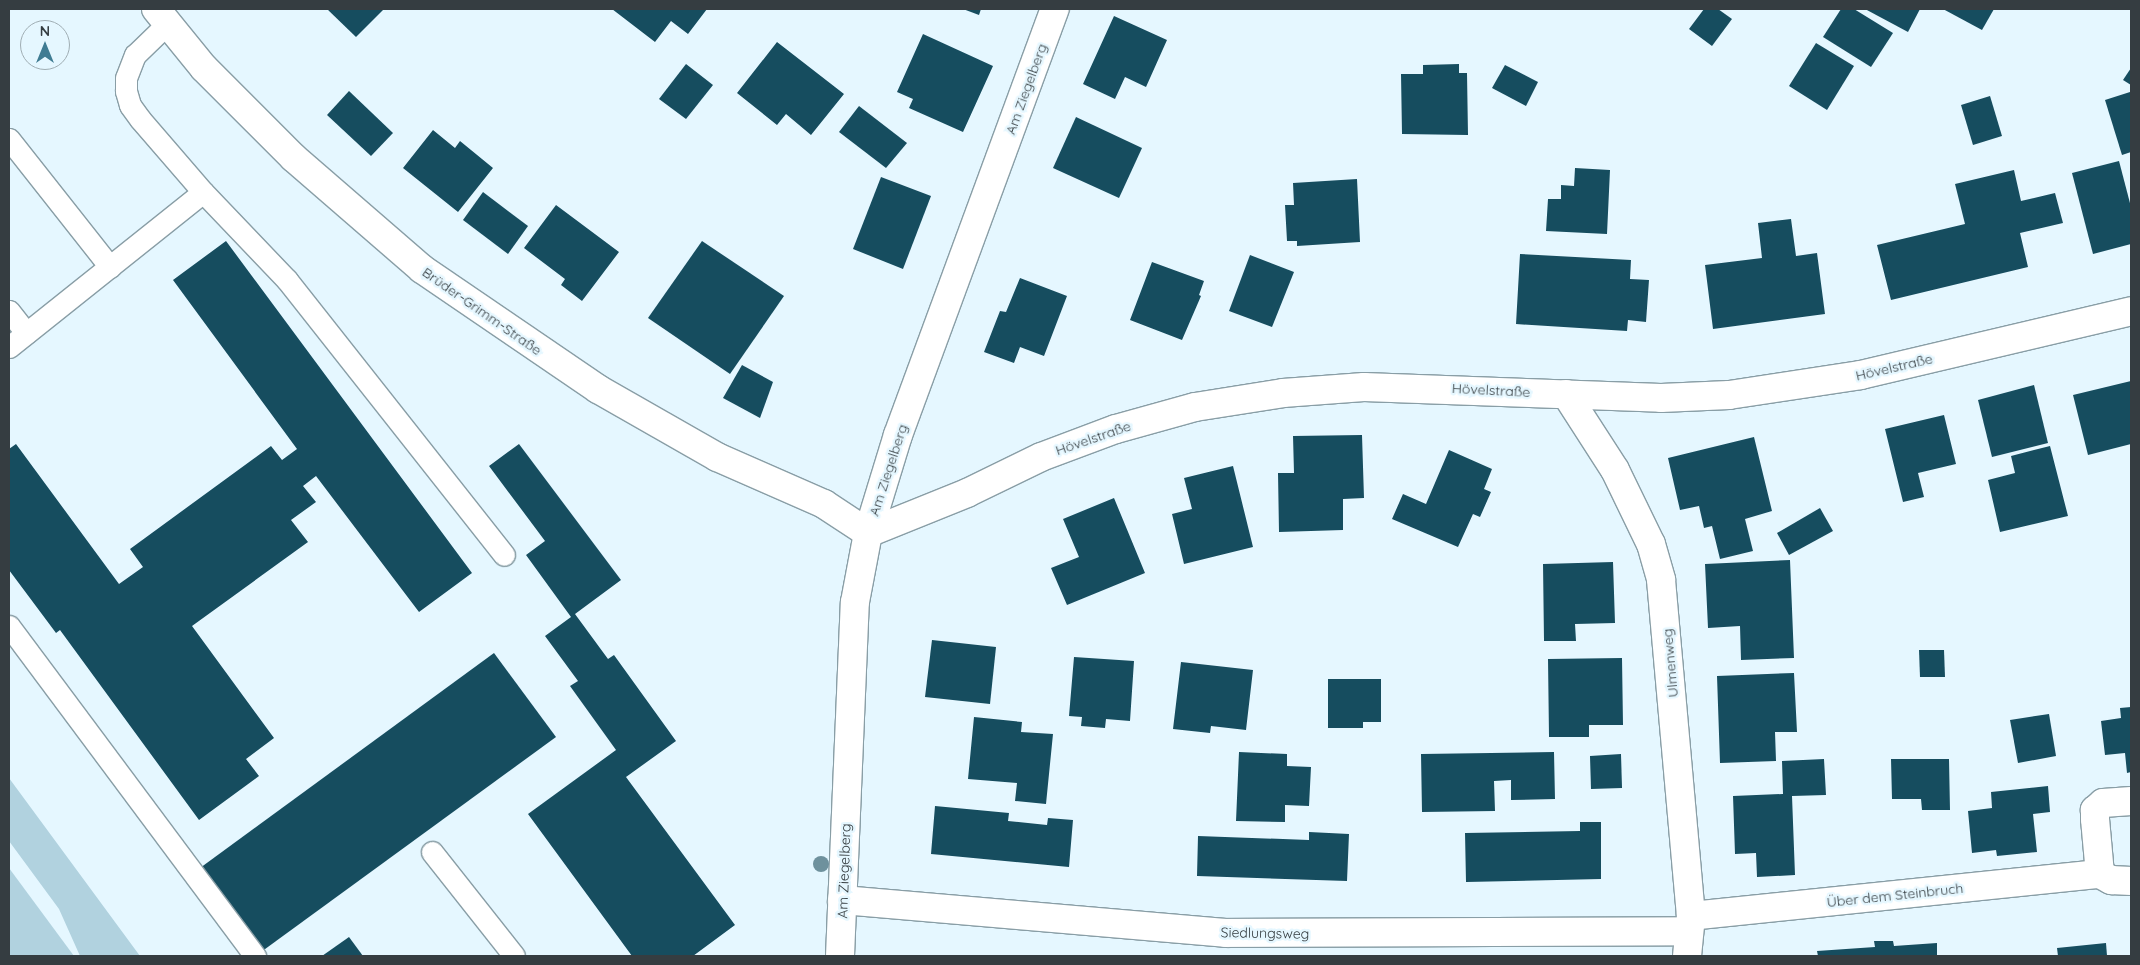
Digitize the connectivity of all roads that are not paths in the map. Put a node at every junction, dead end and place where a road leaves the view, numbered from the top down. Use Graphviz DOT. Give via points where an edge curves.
graph roads {
  1 [pos="1055,9"];
  2 [pos="170,13"];
  3 [pos="9,139"];
  4 [pos="203,192"];
  5 [pos="110,267"];
  6 [pos="9,311"];
  7 [pos="2131,311"];
  8 [pos="26,333"];
  9 [pos="9,347"];
  10 [pos="1566,394"];
  11 [pos="868,533"];
  12 [pos="504,555"];
  13 [pos="9,626"];
  14 [pos="2131,801"];
  15 [pos="432,852"];
  16 [pos="2100,874"];
  17 [pos="2131,880"];
  18 [pos="842,900"];
  19 [pos="1689,934"];
  20 [pos="255,956"];
  21 [pos="514,956"];
  22 [pos="840,956"];
  1 -- 11 [label="street, Am Ziegelberg" via="898,434"];
  2 -- 4 [label="lane" via="135,56 126,78 126,91 140,119"];
  2 -- 11 [label="street, Brüder-Grimm-Straße" via="204,68 294,158 422,269 598,389 717,456 824,504"];
  3 -- 5 [label="lane"];
  4 -- 5 [label="lane"];
  4 -- 12 [label="lane" via="287,280"];
  5 -- 8 [label="lane"];
  6 -- 8 [label="lane"];
  7 -- 10 [label="street, Hövelstraße" via="1861,375 1796,387 1662,398"];
  8 -- 9 [label="lane"];
  10 -- 11 [label="street, Hövelstraße" via="1364,387 1283,393 1194,407 1116,429 1041,456 967,493"];
  10 -- 19 [label="street, Ulmenweg" via="1614,470 1651,544 1662,580"];
  11 -- 18 [label="street, Am Ziegelberg" via="855,602"];
  13 -- 20 [label="lane"];
  14 -- 16 [label="street" via="2103,803 2096,810"];
  15 -- 21 [label="lane"];
  16 -- 17 [label="street, Über dem Steinbruch" via="2111,880"];
  16 -- 19 [label="street, Über dem Steinbruch"];
  18 -- 19 [label="street, Siedlungsweg" via="1226,933"];
  18 -- 22 [label="street, Am Ziegelberg"];
}
